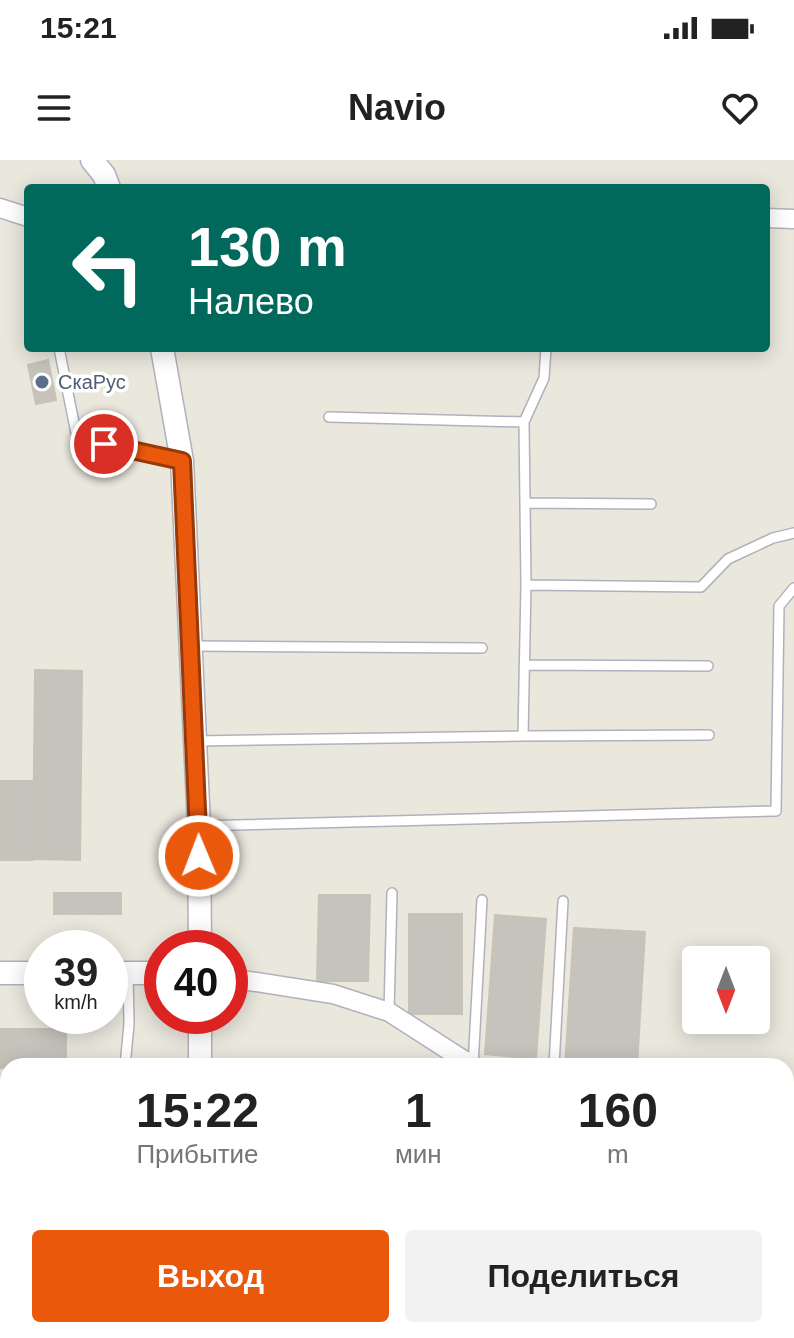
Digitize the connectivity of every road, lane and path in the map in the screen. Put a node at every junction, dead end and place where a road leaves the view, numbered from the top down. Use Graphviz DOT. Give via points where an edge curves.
graph roads {
  1 [pos="92,160"];
  2 [pos="107,184"];
  3 [pos="0,208"];
  4 [pos="24,216"];
  5 [pos="770,218"];
  6 [pos="794,219"];
  7 [pos="60,352"];
  8 [pos="163,352"];
  9 [pos="546,352"];
  10 [pos="329,417"];
  11 [pos="524,422"];
  12 [pos="182,461"];
  13 [pos="525,503"];
  14 [pos="651,504"];
  15 [pos="794,533"];
  16 [pos="526,585"];
  17 [pos="794,588"];
  18 [pos="189,646"];
  19 [pos="482,648"];
  20 [pos="524,665"];
  21 [pos="708,666"];
  22 [pos="709,735"];
  23 [pos="523,736"];
  24 [pos="193,741"];
  25 [pos="199,826"];
  26 [pos="392,893"];
  27 [pos="482,900"];
  28 [pos="563,901"];
  29 [pos="200,930"];
  30 [pos="0,973"];
  31 [pos="24,973"];
  32 [pos="248,981"];
  33 [pos="389,1012"];
  34 [pos="128,1019"];
  35 [pos="200,1034"];
  36 [pos="126,1058"];
  37 [pos="200,1058"];
  38 [pos="461,1058"];
  39 [pos="473,1058"];
  40 [pos="554,1058"];
  1 -- 2 [label="street"];
  3 -- 4 [label="street"];
  5 -- 6 [label="street"];
  7 -- 12 [label="lane" via="77,438"];
  8 -- 12 [label="street"];
  9 -- 11 [label="lane" via="544,378"];
  10 -- 11 [label="lane"];
  11 -- 13 [label="lane"];
  12 -- 18 [label="street"];
  13 -- 14 [label="lane"];
  13 -- 16 [label="lane"];
  15 -- 16 [label="lane" via="728,559 701,587"];
  16 -- 20 [label="lane"];
  17 -- 25 [label="lane" via="779,606 776,811"];
  18 -- 19 [label="lane"];
  18 -- 24 [label="street"];
  20 -- 21 [label="lane"];
  20 -- 23 [label="lane"];
  22 -- 23 [label="lane"];
  23 -- 24 [label="lane"];
  24 -- 25 [label="street"];
  25 -- 29 [label="street"];
  26 -- 33 [label="lane"];
  27 -- 39 [label="lane"];
  28 -- 40 [label="lane"];
  30 -- 31 [label="street"];
  32 -- 33 [label="street" via="333,994"];
  33 -- 38 [label="street"];
  34 -- 36 [label="lane"];
  35 -- 37 [label="street"];
}
